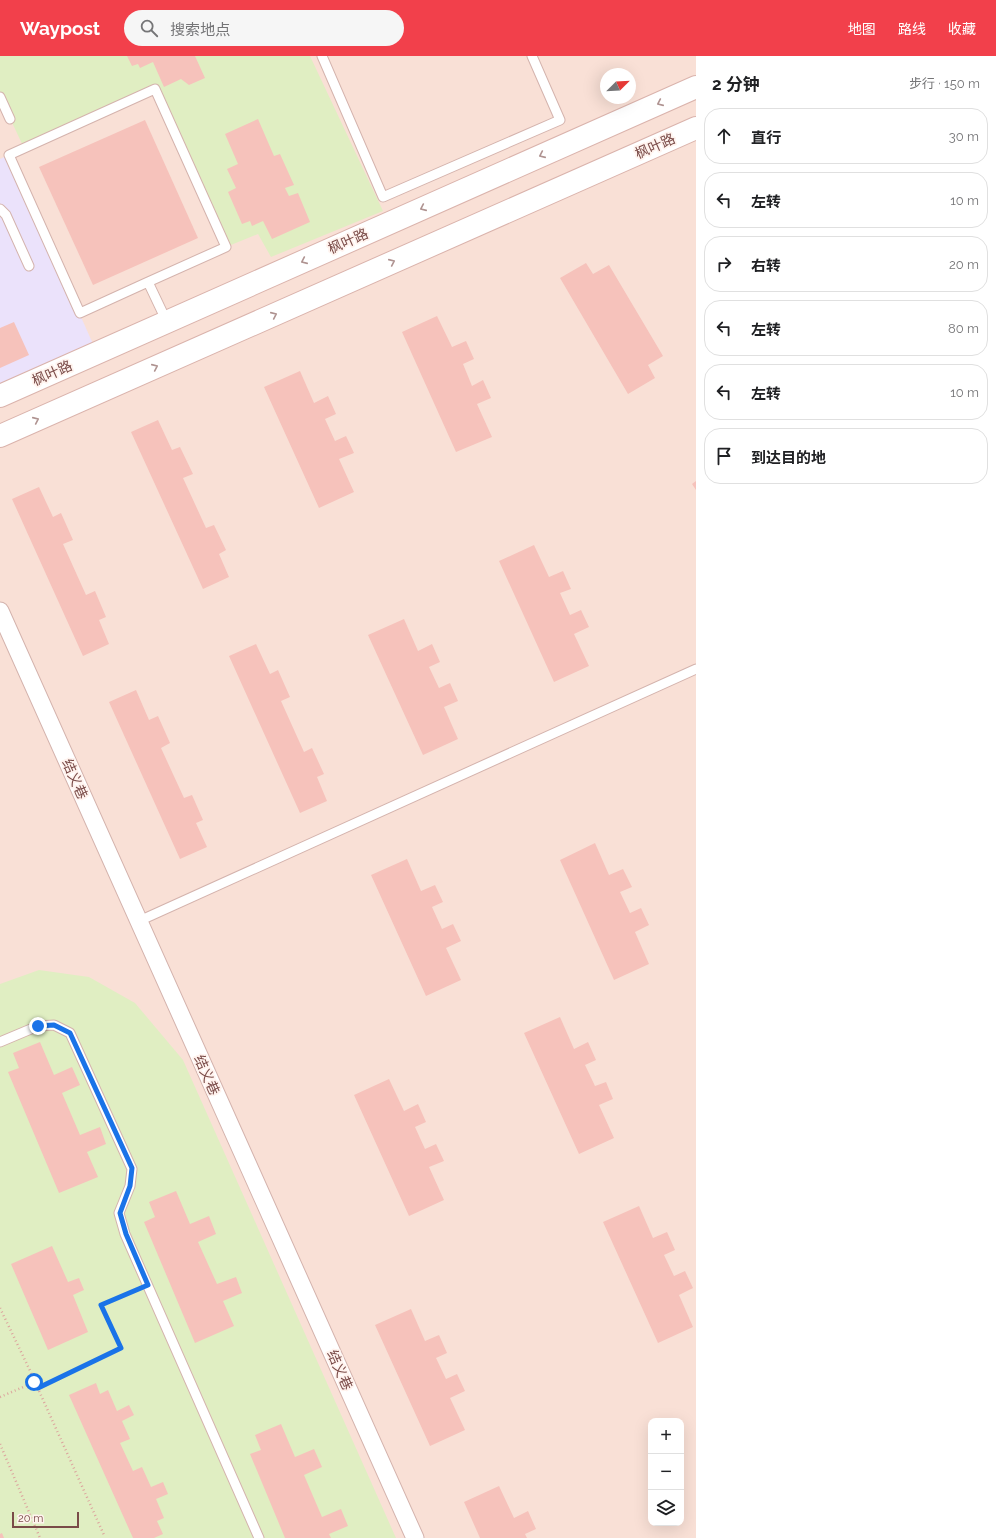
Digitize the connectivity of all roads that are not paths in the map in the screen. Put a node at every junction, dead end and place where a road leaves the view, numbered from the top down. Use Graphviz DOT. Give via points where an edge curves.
graph roads {
  1 [pos="322,56"];
  2 [pos="532,56"];
  3 [pos="696,87"];
  4 [pos="0,97"];
  5 [pos="10,119"];
  6 [pos="696,128"];
  7 [pos="0,209"];
  8 [pos="29,266"];
  9 [pos="148,282"];
  10 [pos="167,322"];
  11 [pos="0,396"];
  12 [pos="0,436"];
  13 [pos="0,612"];
  14 [pos="696,669"];
  15 [pos="139,921"];
  16 [pos="0,1042"];
  17 [pos="259,1538"];
  18 [pos="415,1538"];
  1 -- 2 [label="lane" via="383,197 560,120"];
  3 -- 10 [label="street, 枫叶路, one-way"];
  4 -- 5 [label="lane"];
  12 -- 6 [label="street, 枫叶路, one-way"];
  7 -- 8 [label="lane" via="6,215"];
  9 -- 9 [label="lane" via="226,247 155,89 9,155 80,313"];
  9 -- 10 [label="lane"];
  10 -- 11 [label="street, 枫叶路"];
  13 -- 15 [label="street, 结义巷"];
  14 -- 15 [label="lane"];
  15 -- 18 [label="street, 结义巷"];
  16 -- 17 [label="lane" via="38,1026 54,1025 70,1033 132,1168 130,1186 120,1213 126,1234"];
}
